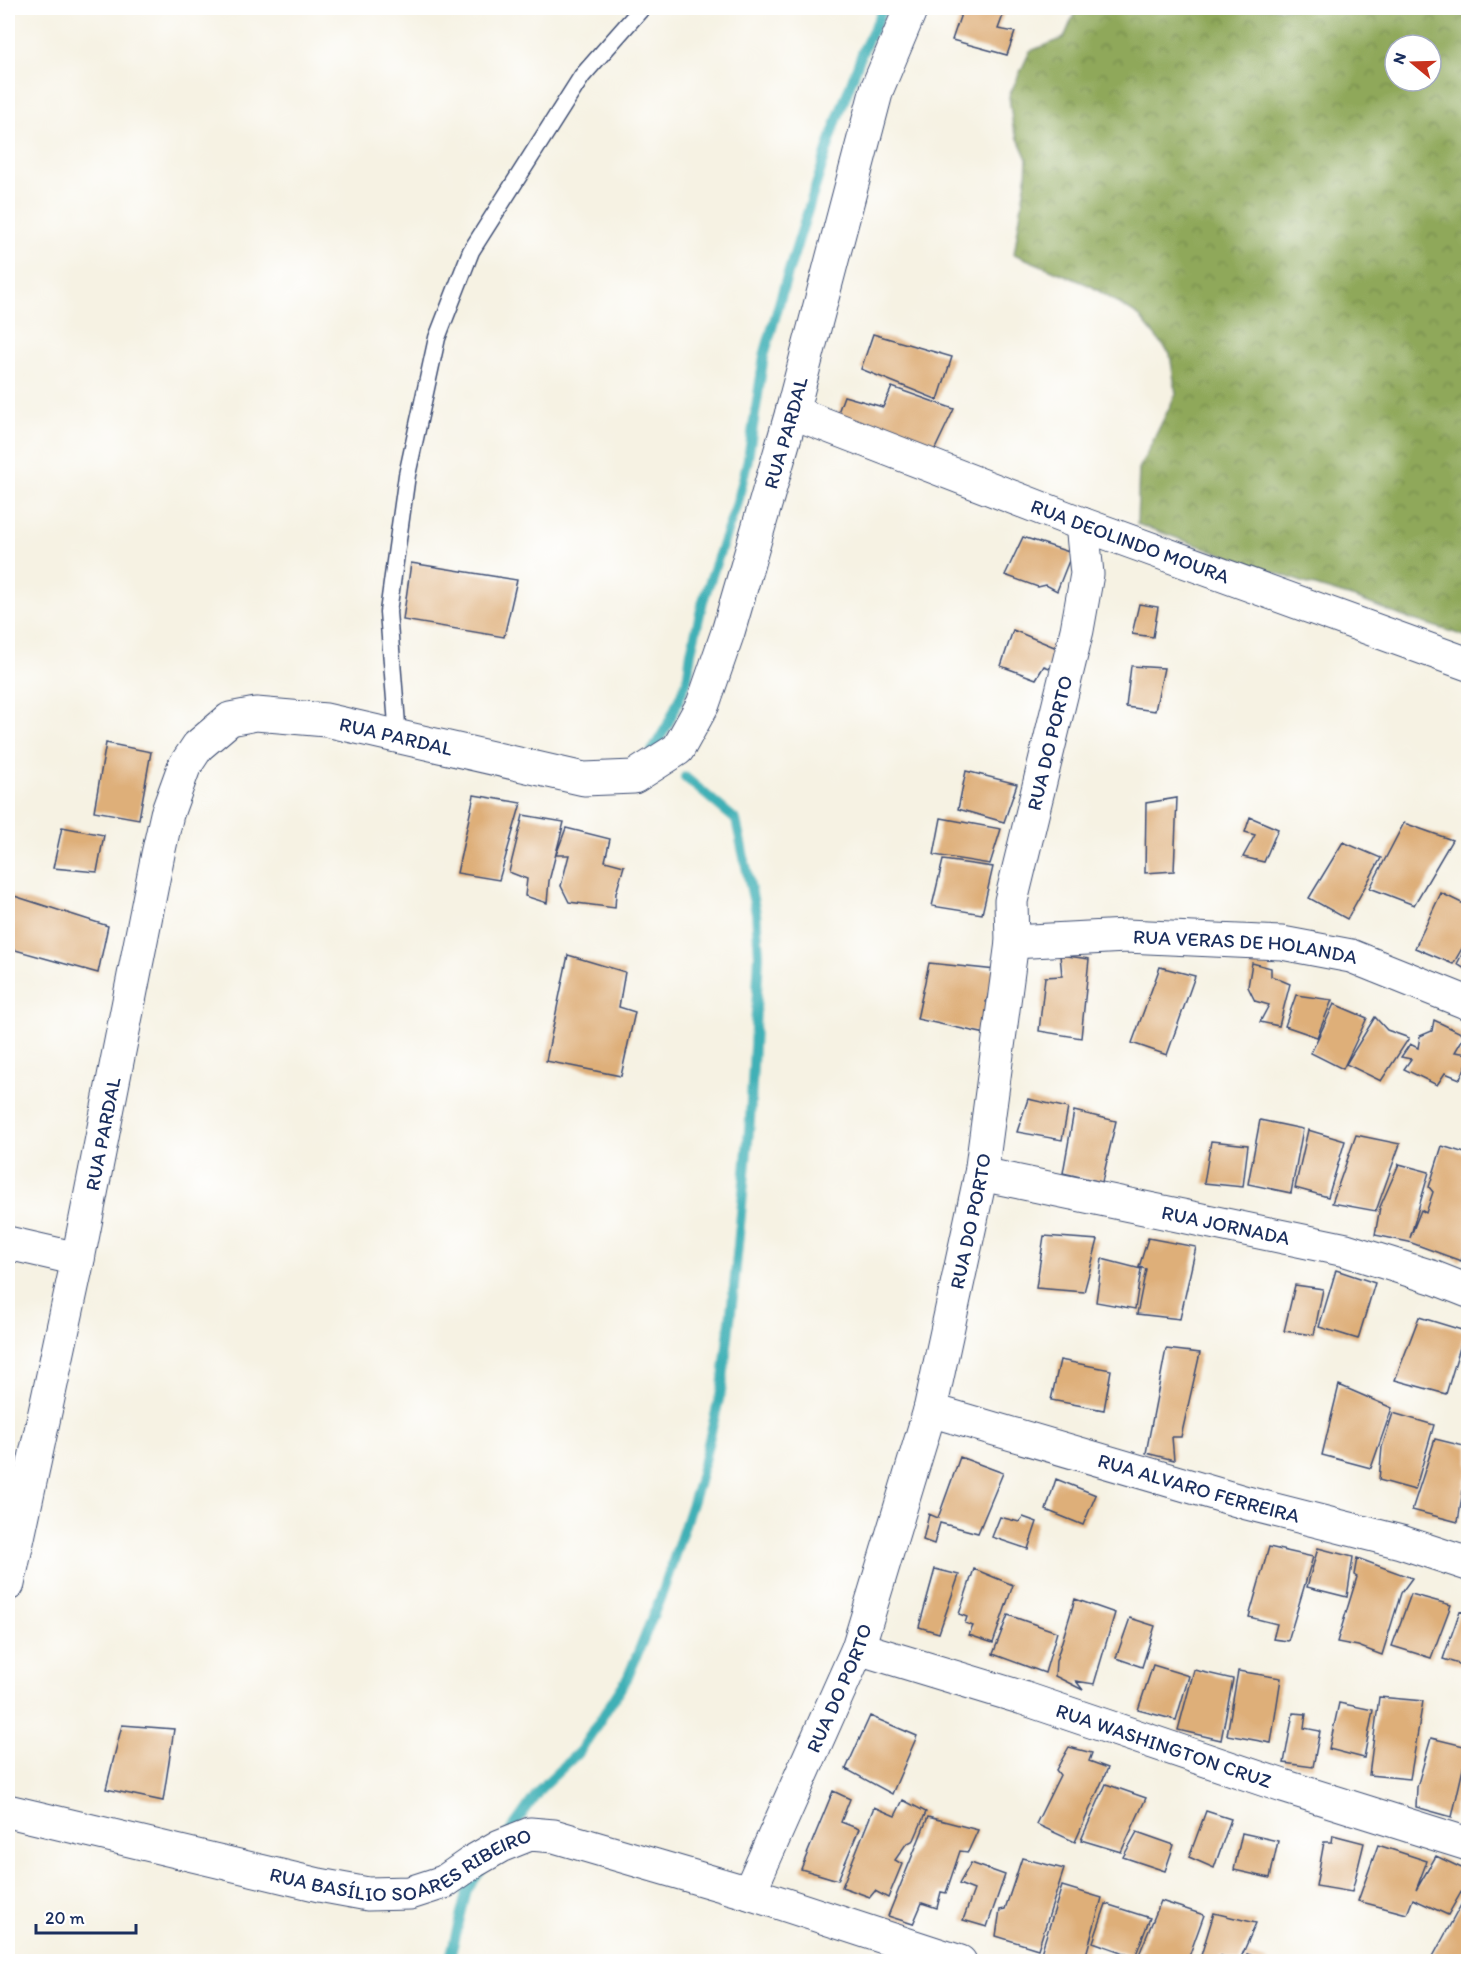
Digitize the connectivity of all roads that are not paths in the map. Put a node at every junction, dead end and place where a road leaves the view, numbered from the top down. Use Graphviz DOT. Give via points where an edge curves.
graph roads {
  1 [pos="642,8"];
  2 [pos="911,8"];
  3 [pos="792,412"];
  4 [pos="1082,524"];
  5 [pos="1468,664"];
  6 [pos="398,737"];
  7 [pos="1012,942"];
  8 [pos="1468,1003"];
  9 [pos="981,1174"];
  10 [pos="8,1243"];
  11 [pos="78,1259"];
  12 [pos="1468,1291"];
  13 [pos="930,1410"];
  14 [pos="1468,1564"];
  15 [pos="8,1584"];
  16 [pos="858,1648"];
  17 [pos="8,1811"];
  18 [pos="1468,1844"];
  19 [pos="749,1893"];
  20 [pos="960,1962"];
  1 -- 6 [label="lane" via="582,75 471,251 437,339 407,475 388,612"];
  2 -- 3 [label="street, RUA PARDAL" via="877,89"];
  3 -- 4 [label="street, RUA DEOLINDO MOURA"];
  3 -- 6 [label="street, RUA PARDAL" via="728,632 703,704 678,750 634,777 584,779"];
  4 -- 5 [label="street, RUA DEOLINDO MOURA"];
  4 -- 7 [label="street, RUA DO PORTO" via="1087,574 1011,901"];
  6 -- 11 [label="street, RUA PARDAL" via="326,720 256,714 230,719 213,731 184,767 158,854"];
  7 -- 8 [label="street, RUA VERAS DE HOLANDA" via="1126,936 1282,943 1351,956"];
  7 -- 9 [label="street, RUA DO PORTO"];
  9 -- 12 [label="street, RUA JORNADA" via="1346,1250"];
  9 -- 13 [label="street, RUA DO PORTO"];
  10 -- 11 [label="street"];
  11 -- 15 [label="street, RUA PARDAL"];
  13 -- 14 [label="street, RUA ALVARO FERREIRA"];
  13 -- 16 [label="street, RUA DO PORTO"];
  16 -- 18 [label="street, RUA WASHINGTON CRUZ"];
  16 -- 19 [label="street, RUA DO PORTO"];
  17 -- 19 [label="street, RUA BASÍLIO SOARES RIBEIRO" via="368,1894 410,1893 444,1882 500,1846 530,1834 554,1836"];
  19 -- 20 [label="street, RUA BASÍLIO SOARES RIBEIRO"];
}
